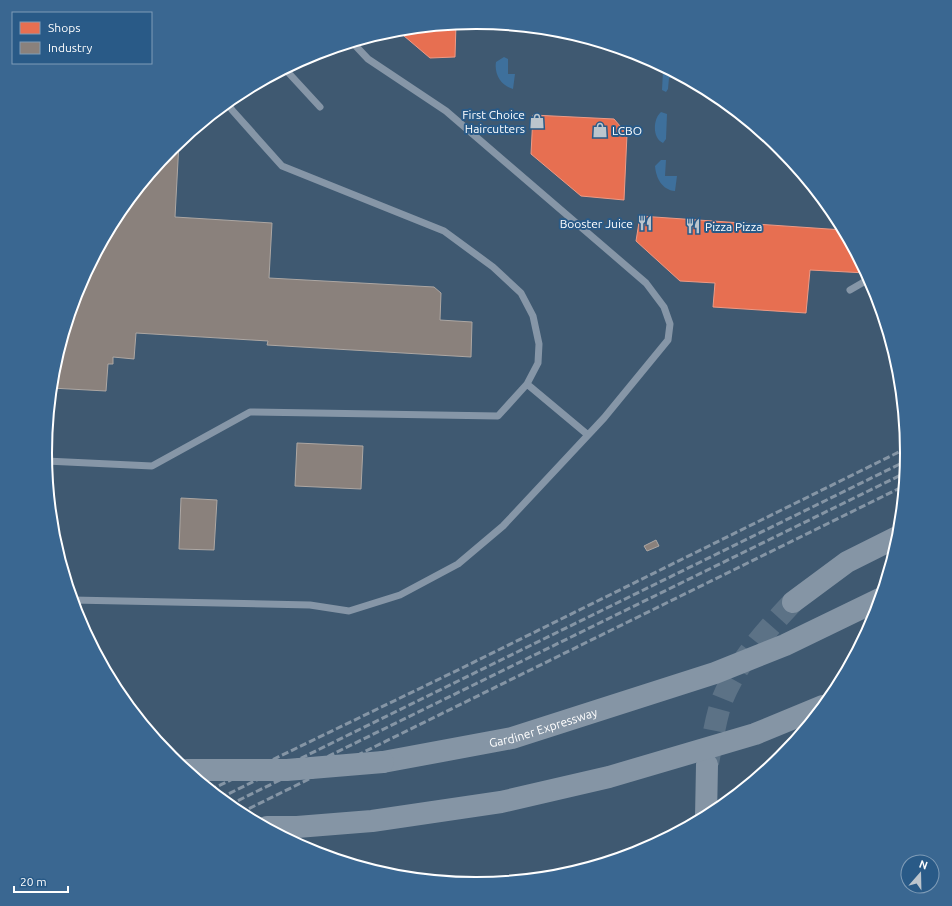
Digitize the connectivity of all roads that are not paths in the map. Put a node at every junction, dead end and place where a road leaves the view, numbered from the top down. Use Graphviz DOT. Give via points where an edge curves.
graph roads {
  1 [pos="356,46"];
  2 [pos="288,73"];
  3 [pos="230,107"];
  4 [pos="320,107"];
  5 [pos="864,282"];
  6 [pos="850,290"];
  7 [pos="527,384"];
  8 [pos="588,435"];
  9 [pos="52,461"];
  10 [pos="891,540"];
  11 [pos="79,600"];
  12 [pos="794,602"];
  13 [pos="872,603"];
  14 [pos="813,710"];
  15 [pos="707,765"];
  16 [pos="194,770"];
  17 [pos="706,809"];
  18 [pos="277,827"];
  1 -- 8 [label="lane" via="368,58 446,111 646,283 664,307 670,324 668,340"];
  2 -- 4 [label="lane"];
  3 -- 7 [label="lane" via="282,166 444,231 493,267 521,293 533,316 539,344 538,363"];
  5 -- 6 [label="lane"];
  7 -- 8 [label="lane"];
  7 -- 9 [label="lane" via="498,416 250,412 152,466"];
  8 -- 11 [label="lane" via="503,526 458,564 400,595 349,611 310,605"];
  10 -- 12 [label="highway" via="847,562"];
  13 -- 16 [label="highway, Gardiner Expressway, bridge" via="785,645 715,673 512,738 383,762 287,770"];
  14 -- 18 [label="highway" via="755,734 609,777 501,802 372,821"];
  15 -- 17 [label="highway"];
}
